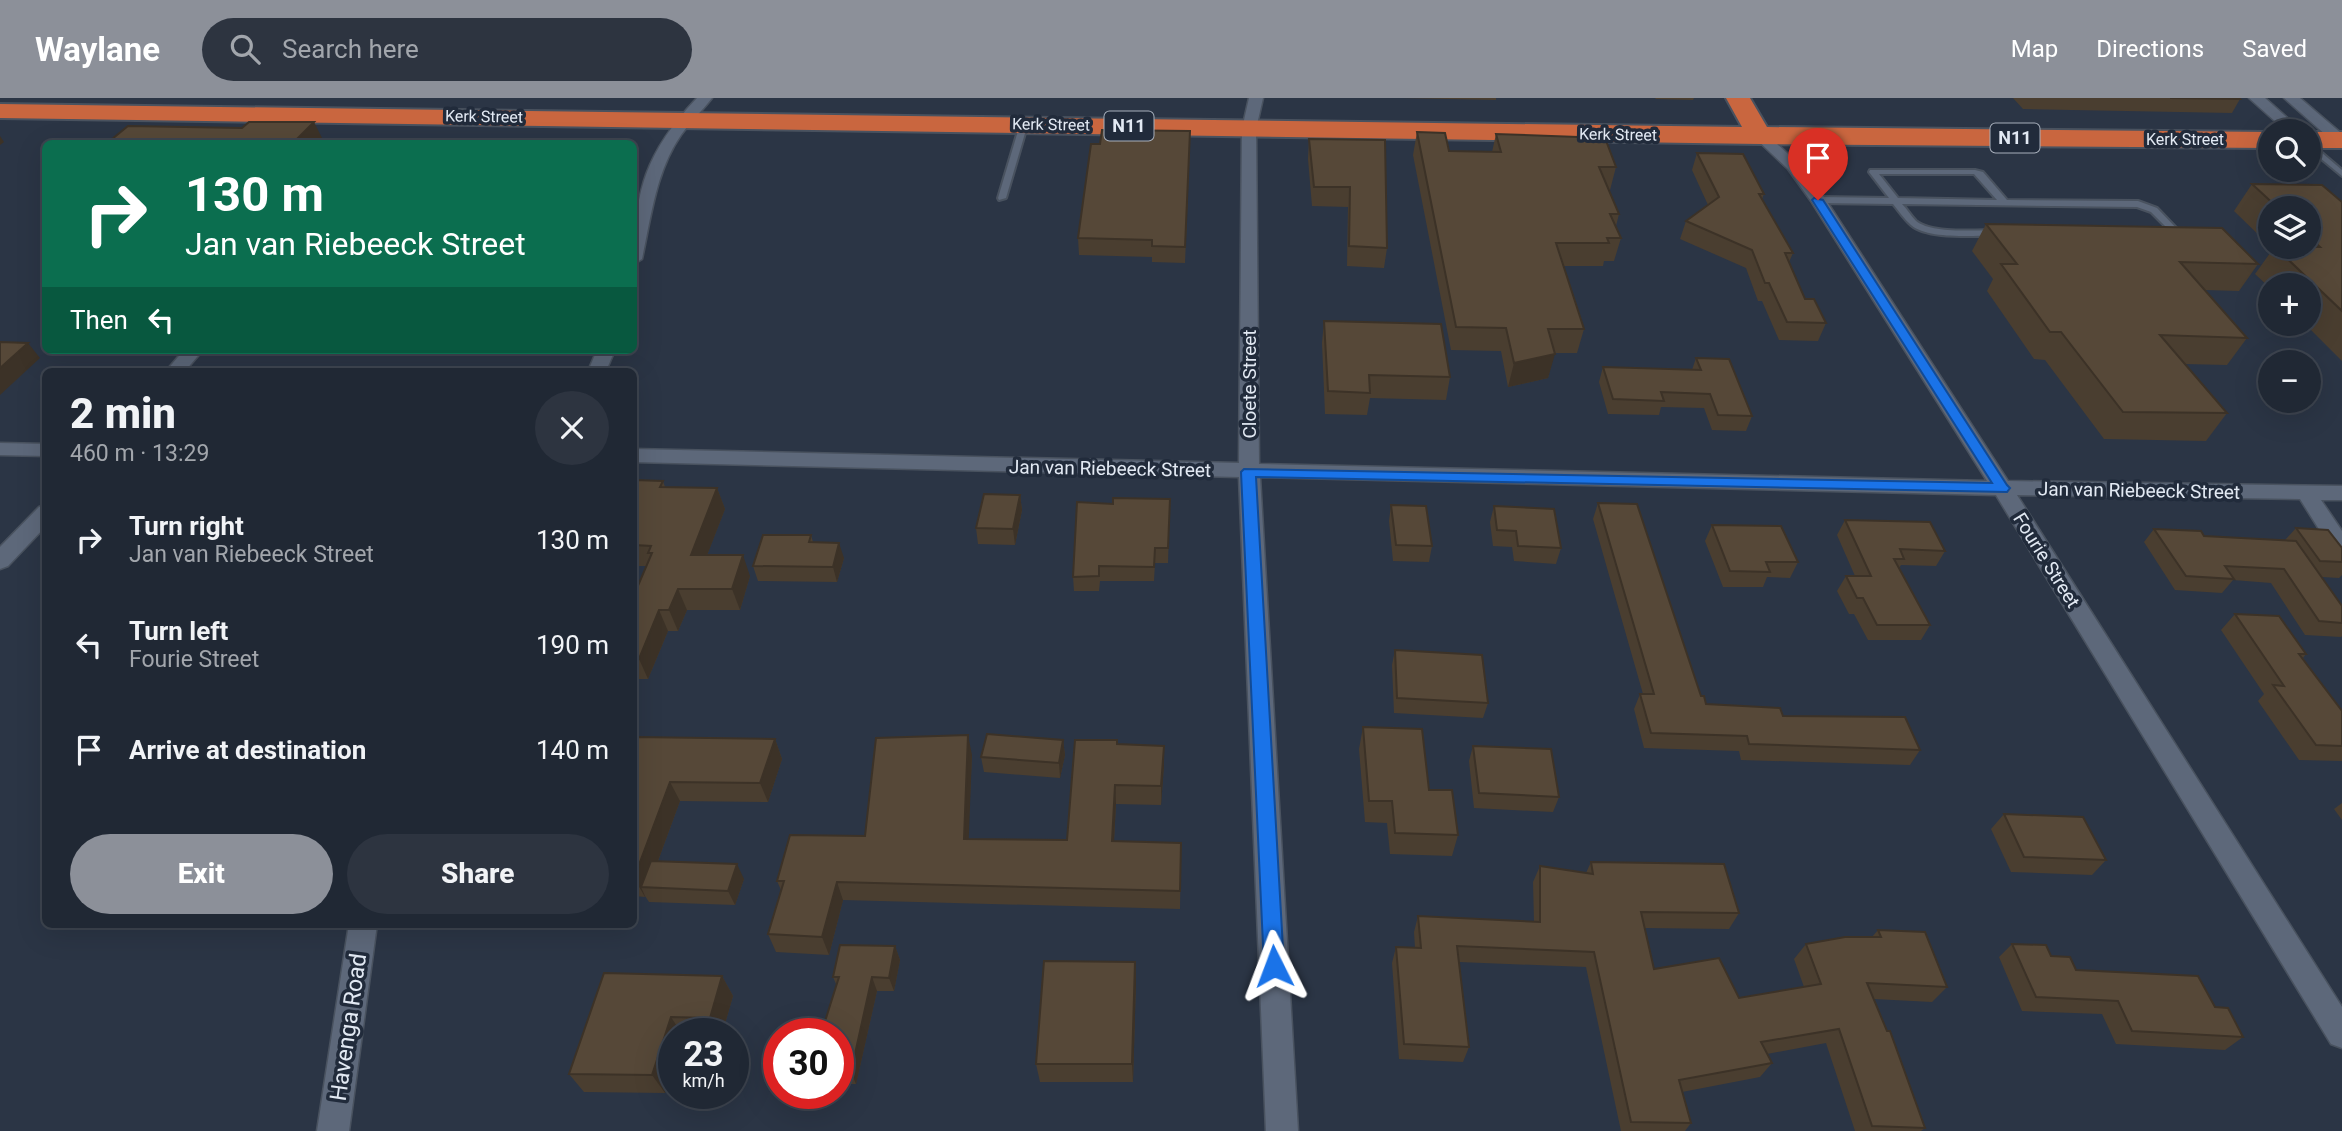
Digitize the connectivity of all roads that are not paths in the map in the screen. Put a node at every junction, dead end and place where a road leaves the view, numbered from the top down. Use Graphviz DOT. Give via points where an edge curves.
graph roads {
  1 [pos="705,98"];
  2 [pos="1256,98"];
  3 [pos="1738,98"];
  4 [pos="2256,98"];
  5 [pos="2291,98"];
  6 [pos="0,111"];
  7 [pos="2281,119"];
  8 [pos="684,120"];
  9 [pos="1024,123"];
  10 [pos="1249,129"];
  11 [pos="1760,136"];
  12 [pos="2258,140"];
  13 [pos="2321,141"];
  14 [pos="2342,141"];
  15 [pos="2321,154"];
  16 [pos="2342,174"];
  17 [pos="1002,198"];
  18 [pos="1818,200"];
  19 [pos="1893,200"];
  20 [pos="2004,202"];
  21 [pos="2011,233"];
  22 [pos="2158,234"];
  23 [pos="637,244"];
  24 [pos="190,354"];
  25 [pos="177,368"];
  26 [pos="0,449"];
  27 [pos="42,450"];
  28 [pos="637,456"];
  29 [pos="1249,472"];
  30 [pos="2002,488"];
  31 [pos="2305,493"];
  32 [pos="2342,493"];
  33 [pos="42,516"];
  34 [pos="2342,548"];
  35 [pos="0,561"];
  36 [pos="362,928"];
  37 [pos="2342,1034"];
  38 [pos="333,1131"];
  39 [pos="1282,1131"];
  1 -- 8 [label="street"];
  2 -- 10 [label="street, Cloete Street"];
  3 -- 11 [label="highway, Fourie Street"];
  4 -- 7 [label="street"];
  5 -- 14 [label="street"];
  6 -- 8 [label="highway, Kerk Street / N11"];
  8 -- 9 [label="highway, Kerk Street / N11"];
  8 -- 23 [label="street" via="652,172"];
  9 -- 10 [label="highway, Kerk Street / N11"];
  9 -- 17 [label="lane"];
  10 -- 11 [label="highway, Kerk Street / N11"];
  10 -- 29 [label="street, Cloete Street"];
  11 -- 12 [label="highway, Kerk Street / N11"];
  11 -- 18 [label="street, Fourie Street" via="1793,166"];
  13 -- 14 [label="highway"];
  15 -- 16 [label="lane"];
  18 -- 19 [label="lane"];
  18 -- 30 [label="street, Fourie Street"];
  19 -- 20 [label="lane"];
  19 -- 20 [label="lane" via="1874,171 1975,172"];
  19 -- 21 [label="lane" via="1912,222 1928,230"];
  20 -- 22 [label="lane" via="2143,205 2175,231"];
  24 -- 25 [label="street"];
  26 -- 27 [label="street"];
  28 -- 29 [label="street, Jan van Riebeeck Street"];
  29 -- 30 [label="street, Jan van Riebeeck Street"];
  29 -- 39 [label="street, Cloete Street"];
  30 -- 31 [label="street, Jan van Riebeeck Street"];
  30 -- 37 [label="street, Fourie Street"];
  31 -- 32 [label="street, Jan van Riebeeck Street"];
  31 -- 34 [label="street"];
  33 -- 35 [label="street"];
  36 -- 38 [label="street, Havenga Road"];
}
